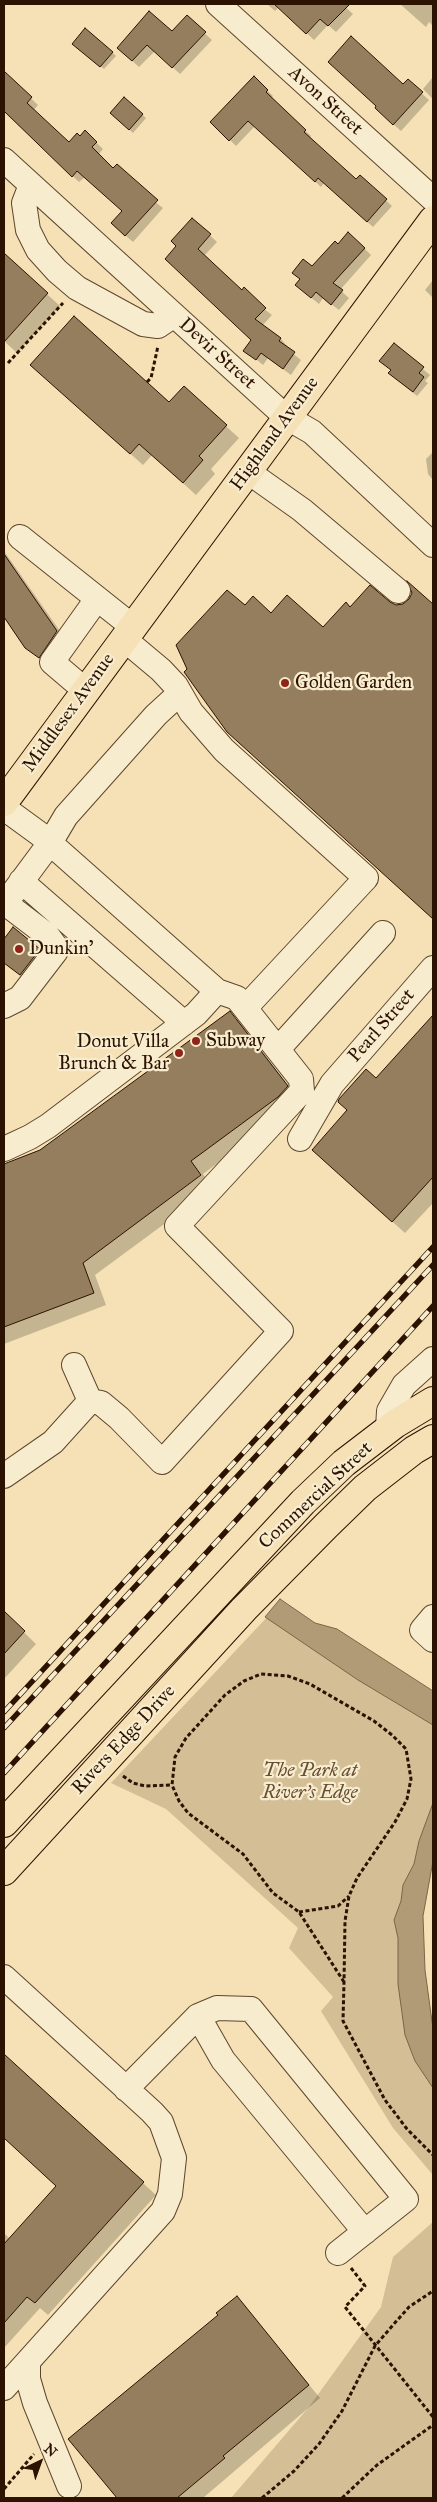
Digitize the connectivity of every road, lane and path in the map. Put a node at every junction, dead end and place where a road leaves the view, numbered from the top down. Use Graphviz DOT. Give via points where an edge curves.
graph roads {
  1 [pos="218,4"];
  2 [pos="4,160"];
  3 [pos="32,185"];
  4 [pos="433,199"];
  5 [pos="433,220"];
  6 [pos="77,288"];
  7 [pos="166,320"];
  8 [pos="8,363"];
  9 [pos="147,382"];
  10 [pos="286,417"];
  11 [pos="247,471"];
  12 [pos="20,537"];
  13 [pos="433,545"];
  14 [pos="398,591"];
  15 [pos="98,599"];
  16 [pos="125,638"];
  17 [pos="86,692"];
  18 [pos="180,693"];
  19 [pos="4,802"];
  20 [pos="4,808"];
  21 [pos="50,843"];
  22 [pos="22,882"];
  23 [pos="4,904"];
  24 [pos="383,933"];
  25 [pos="86,938"];
  26 [pos="433,968"];
  27 [pos="217,991"];
  28 [pos="4,1006"];
  29 [pos="246,1007"];
  30 [pos="4,1010"];
  31 [pos="184,1023"];
  32 [pos="278,1049"];
  33 [pos="300,1139"];
  34 [pos="4,1149"];
  35 [pos="433,1359"];
  36 [pos="74,1365"];
  37 [pos="90,1401"];
  38 [pos="433,1401"];
  39 [pos="388,1429"];
  40 [pos="433,1439"];
  41 [pos="4,1476"];
  42 [pos="228,1580"];
  43 [pos="244,1609"];
  44 [pos="433,1617"];
  45 [pos="433,1640"];
  46 [pos="104,1761"];
  47 [pos="172,1785"];
  48 [pos="4,1823"];
  49 [pos="4,1871"];
  50 [pos="349,1896"];
  51 [pos="298,1912"];
  52 [pos="4,1977"];
  53 [pos="344,1982"];
  54 [pos="198,2016"];
  55 [pos="126,2089"];
  56 [pos="433,2155"];
  57 [pos="365,2232"];
  58 [pos="338,2253"];
  59 [pos="433,2291"];
  60 [pos="375,2346"];
  61 [pos="28,2362"];
  62 [pos="4,2388"];
  63 [pos="433,2417"];
  64 [pos="433,2425"];
  65 [pos="39,2449"];
  66 [pos="69,2486"];
  67 [pos="4,2490"];
  68 [pos="262,2498"];
  69 [pos="342,2498"];
  1 -- 4 [label="street, Avon Street"];
  2 -- 3 [label="street, Devir Street"];
  3 -- 6 [label="street" via="24,203 28,230 38,250"];
  3 -- 7 [label="street, Devir Street"];
  5 -- 10 [label="main road, Highland Avenue"];
  6 -- 7 [label="street" via="143,324"];
  6 -- 8 [label="path"];
  7 -- 9 [label="path" via="151,378"];
  7 -- 10 [label="street, Devir Street"];
  10 -- 11 [label="main road, Highland Avenue"];
  10 -- 13 [label="street, Devir Street" via="312,432"];
  11 -- 14 [label="street" via="298,507"];
  11 -- 16 [label="main road, Highland Avenue"];
  12 -- 15 [label="street"];
  15 -- 16 [label="street"];
  15 -- 17 [label="street" via="52,662"];
  16 -- 17 [label="main road, Middlesex Avenue"];
  16 -- 18 [label="street" via="161,670"];
  17 -- 19 [label="main road, Middlesex Avenue"];
  18 -- 21 [label="street" via="156,715 66,816"];
  18 -- 29 [label="street" via="202,726 224,750 366,878"];
  20 -- 21 [label="street"];
  21 -- 22 [label="street"];
  21 -- 27 [label="street"];
  22 -- 23 [label="street"];
  22 -- 25 [label="street"];
  23 -- 28 [label="street" via="47,935 56,951 20,998"];
  24 -- 32 [label="street"];
  25 -- 30 [label="street" via="27,1009 17,1014"];
  25 -- 31 [label="street"];
  26 -- 33 [label="street, Pearl Street" via="332,1084"];
  27 -- 29 [label="street" via="237,998"];
  27 -- 31 [label="street"];
  29 -- 32 [label="street"];
  31 -- 34 [label="street" via="48,1126"];
  32 -- 37 [label="street" via="301,1079 302,1091 177,1226 281,1331 162,1462 119,1418 101,1403"];
  35 -- 39 [label="street" via="404,1385 389,1411"];
  36 -- 37 [label="street"];
  37 -- 41 [label="street" via="53,1442"];
  38 -- 39 [label="main road, Commercial Street"];
  39 -- 42 [label="main road, Commercial Street" via="344,1463"];
  40 -- 43 [label="main road, Commercial Street" via="365,1488"];
  42 -- 48 [label="main road, Rivers Edge Drive"];
  43 -- 46 [label="main road, Rivers Edge Drive"];
  44 -- 45 [label="street" via="422,1630"];
  46 -- 47 [label="path" via="133,1783 153,1787"];
  46 -- 49 [label="main road, Rivers Edge Drive"];
  47 -- 50 [label="path" via="174,1757 186,1738 225,1694 261,1674 288,1676 310,1684 374,1721 406,1749 411,1779 407,1799"];
  47 -- 51 [label="path" via="188,1813 243,1854 273,1893"];
  50 -- 51 [label="path" via="338,1906"];
  50 -- 53 [label="path" via="345,1921"];
  51 -- 53 [label="path"];
  52 -- 55 [label="street"];
  53 -- 56 [label="path" via="343,2021 385,2100"];
  54 -- 55 [label="street"];
  54 -- 57 [label="street" via="222,2060"];
  54 -- 57 [label="street" via="217,2008 251,2009 406,2199"];
  55 -- 61 [label="street" via="161,2122 170,2141 174,2158 170,2194 152,2225"];
  57 -- 58 [label="street"];
  58 -- 60 [label="path" via="366,2286 345,2308"];
  59 -- 60 [label="path" via="409,2307"];
  60 -- 63 [label="path"];
  60 -- 68 [label="path" via="342,2411 319,2444"];
  61 -- 62 [label="street"];
  61 -- 66 [label="street" via="28,2378 35,2403"];
  64 -- 69 [label="path" via="378,2465"];
  65 -- 67 [label="path"];
}
